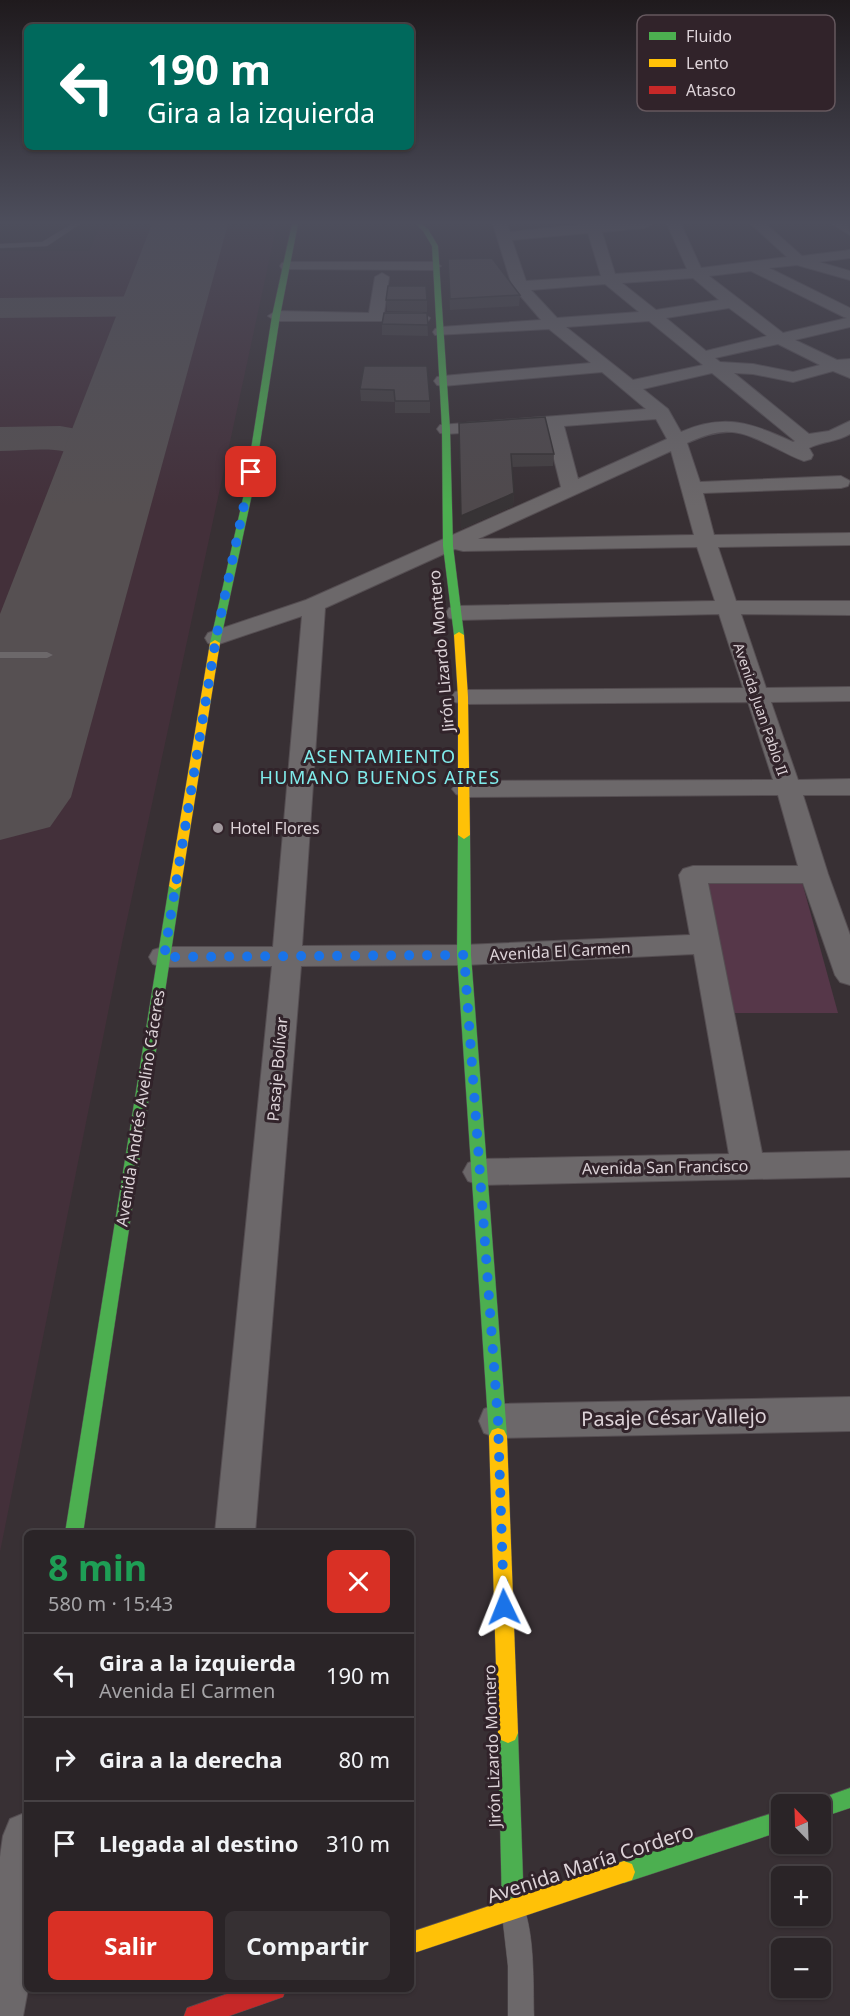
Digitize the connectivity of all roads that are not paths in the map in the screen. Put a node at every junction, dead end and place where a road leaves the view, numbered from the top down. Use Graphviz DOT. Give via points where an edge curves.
graph roads {
  1 [pos="276,318"];
  2 [pos="384,318"];
  3 [pos="440,318"];
  4 [pos="548,318"];
  5 [pos="628,318"];
  6 [pos="653,318"];
  7 [pos="753,318"];
  8 [pos="850,322"];
  9 [pos="554,325"];
  10 [pos="441,326"];
  11 [pos="781,339"];
  12 [pos="709,361"];
  13 [pos="607,367"];
  14 [pos="845,367"];
  15 [pos="444,381"];
  16 [pos="631,386"];
  17 [pos="662,413"];
  18 [pos="554,422"];
  19 [pos="850,426"];
  20 [pos="446,429"];
  21 [pos="842,438"];
  22 [pos="677,441"];
  23 [pos="804,447"];
  24 [pos="845,485"];
  25 [pos="692,488"];
  26 [pos="571,490"];
  27 [pos="850,539"];
  28 [pos="705,540"];
  29 [pos="448,546"];
  30 [pos="314,605"];
  31 [pos="727,607"];
  32 [pos="850,608"];
  33 [pos="457,613"];
  34 [pos="216,638"];
  35 [pos="0,655"];
  36 [pos="47,655"];
  37 [pos="757,694"];
  38 [pos="850,694"];
  39 [pos="463,697"];
  40 [pos="788,787"];
  41 [pos="850,787"];
  42 [pos="465,789"];
  43 [pos="814,874"];
  44 [pos="844,941"];
  45 [pos="705,944"];
  46 [pos="464,955"];
  47 [pos="287,956"];
  48 [pos="164,957"];
  49 [pos="850,975"];
  50 [pos="850,1164"];
  51 [pos="748,1165"];
  52 [pos="480,1172"];
  53 [pos="850,1414"];
  54 [pos="498,1421"];
  55 [pos="74,1530"];
  56 [pos="235,1530"];
  57 [pos="850,1798"];
  58 [pos="831,1804"];
  59 [pos="771,1824"];
  60 [pos="24,1855"];
  61 [pos="513,1908"];
  62 [pos="414,1942"];
  63 [pos="194,1992"];
  64 [pos="266,1992"];
  65 [pos="0,2010"];
  66 [pos="193,2016"];
  67 [pos="521,2016"];
  1 -- 34 [label="street, Avenida Andrés Avelino Cáceres" via="248,494"];
  2 -- 10 [label="street"];
  3 -- 10 [label="street, Jirón Lizardo Montero"];
  4 -- 9 [label="street"];
  5 -- 9 [label="street"];
  6 -- 12 [label="street"];
  7 -- 11 [label="street"];
  8 -- 11 [label="street"];
  9 -- 10 [label="street"];
  9 -- 13 [label="street"];
  10 -- 15 [label="street, Jirón Lizardo Montero"];
  11 -- 12 [label="street"];
  11 -- 14 [label="street"];
  12 -- 14 [label="street" via="793,377"];
  12 -- 16 [label="street"];
  12 -- 23 [label="street"];
  13 -- 15 [label="street"];
  13 -- 16 [label="street"];
  15 -- 20 [label="street, Jirón Lizardo Montero"];
  16 -- 17 [label="street"];
  17 -- 18 [label="street"];
  17 -- 22 [label="street, Avenida Juan Pablo II"];
  18 -- 20 [label="street"];
  18 -- 26 [label="street"];
  19 -- 21 [label="street"];
  20 -- 29 [label="street, Jirón Lizardo Montero"];
  21 -- 23 [label="street" via="817,437"];
  22 -- 23 [label="street" via="706,428 731,424"];
  22 -- 25 [label="street, Avenida Juan Pablo II"];
  22 -- 26 [label="street"];
  23 -- 24 [label="street"];
  24 -- 25 [label="street"];
  25 -- 28 [label="street, Avenida Juan Pablo II"];
  26 -- 29 [label="street"];
  27 -- 28 [label="street"];
  28 -- 29 [label="street"];
  28 -- 31 [label="street, Avenida Juan Pablo II"];
  29 -- 30 [label="street"];
  29 -- 33 [label="street, Jirón Lizardo Montero"];
  30 -- 34 [label="street"];
  30 -- 47 [label="street, Pasaje Bolívar"];
  31 -- 32 [label="street"];
  31 -- 33 [label="street"];
  31 -- 37 [label="street, Avenida Juan Pablo II"];
  33 -- 39 [label="street, Jirón Lizardo Montero"];
  34 -- 48 [label="street, Avenida Andrés Avelino Cáceres"];
  35 -- 36 [label="lane"];
  37 -- 38 [label="street"];
  37 -- 39 [label="street"];
  37 -- 40 [label="street, Avenida Juan Pablo II"];
  39 -- 42 [label="street, Jirón Lizardo Montero"];
  40 -- 41 [label="street"];
  40 -- 42 [label="street"];
  40 -- 43 [label="street, Avenida Juan Pablo II"];
  42 -- 46 [label="street, Jirón Lizardo Montero"];
  43 -- 44 [label="street, Avenida Juan Pablo II"];
  43 -- 45 [label="street" via="693,875"];
  44 -- 49 [label="street, Avenida Juan Pablo II"];
  45 -- 46 [label="street, Avenida El Carmen"];
  45 -- 51 [label="street"];
  46 -- 47 [label="street, Avenida El Carmen"];
  46 -- 52 [label="street, Jirón Lizardo Montero"];
  47 -- 48 [label="street, Avenida El Carmen"];
  47 -- 56 [label="street, Pasaje Bolívar"];
  48 -- 55 [label="street, Avenida Andrés Avelino Cáceres"];
  50 -- 51 [label="street, Avenida San Francisco"];
  51 -- 52 [label="street, Avenida San Francisco"];
  52 -- 54 [label="street, Jirón Lizardo Montero"];
  53 -- 54 [label="street, Pasaje César Vallejo"];
  54 -- 61 [label="street, Jirón Lizardo Montero"];
  57 -- 58 [label="street"];
  59 -- 61 [label="street, Avenida María Cordero"];
  60 -- 65 [label="street"];
  61 -- 62 [label="street, Avenida María Cordero"];
  61 -- 67 [label="lane"];
  63 -- 66 [label="street"];
  64 -- 66 [label="street"];
}
